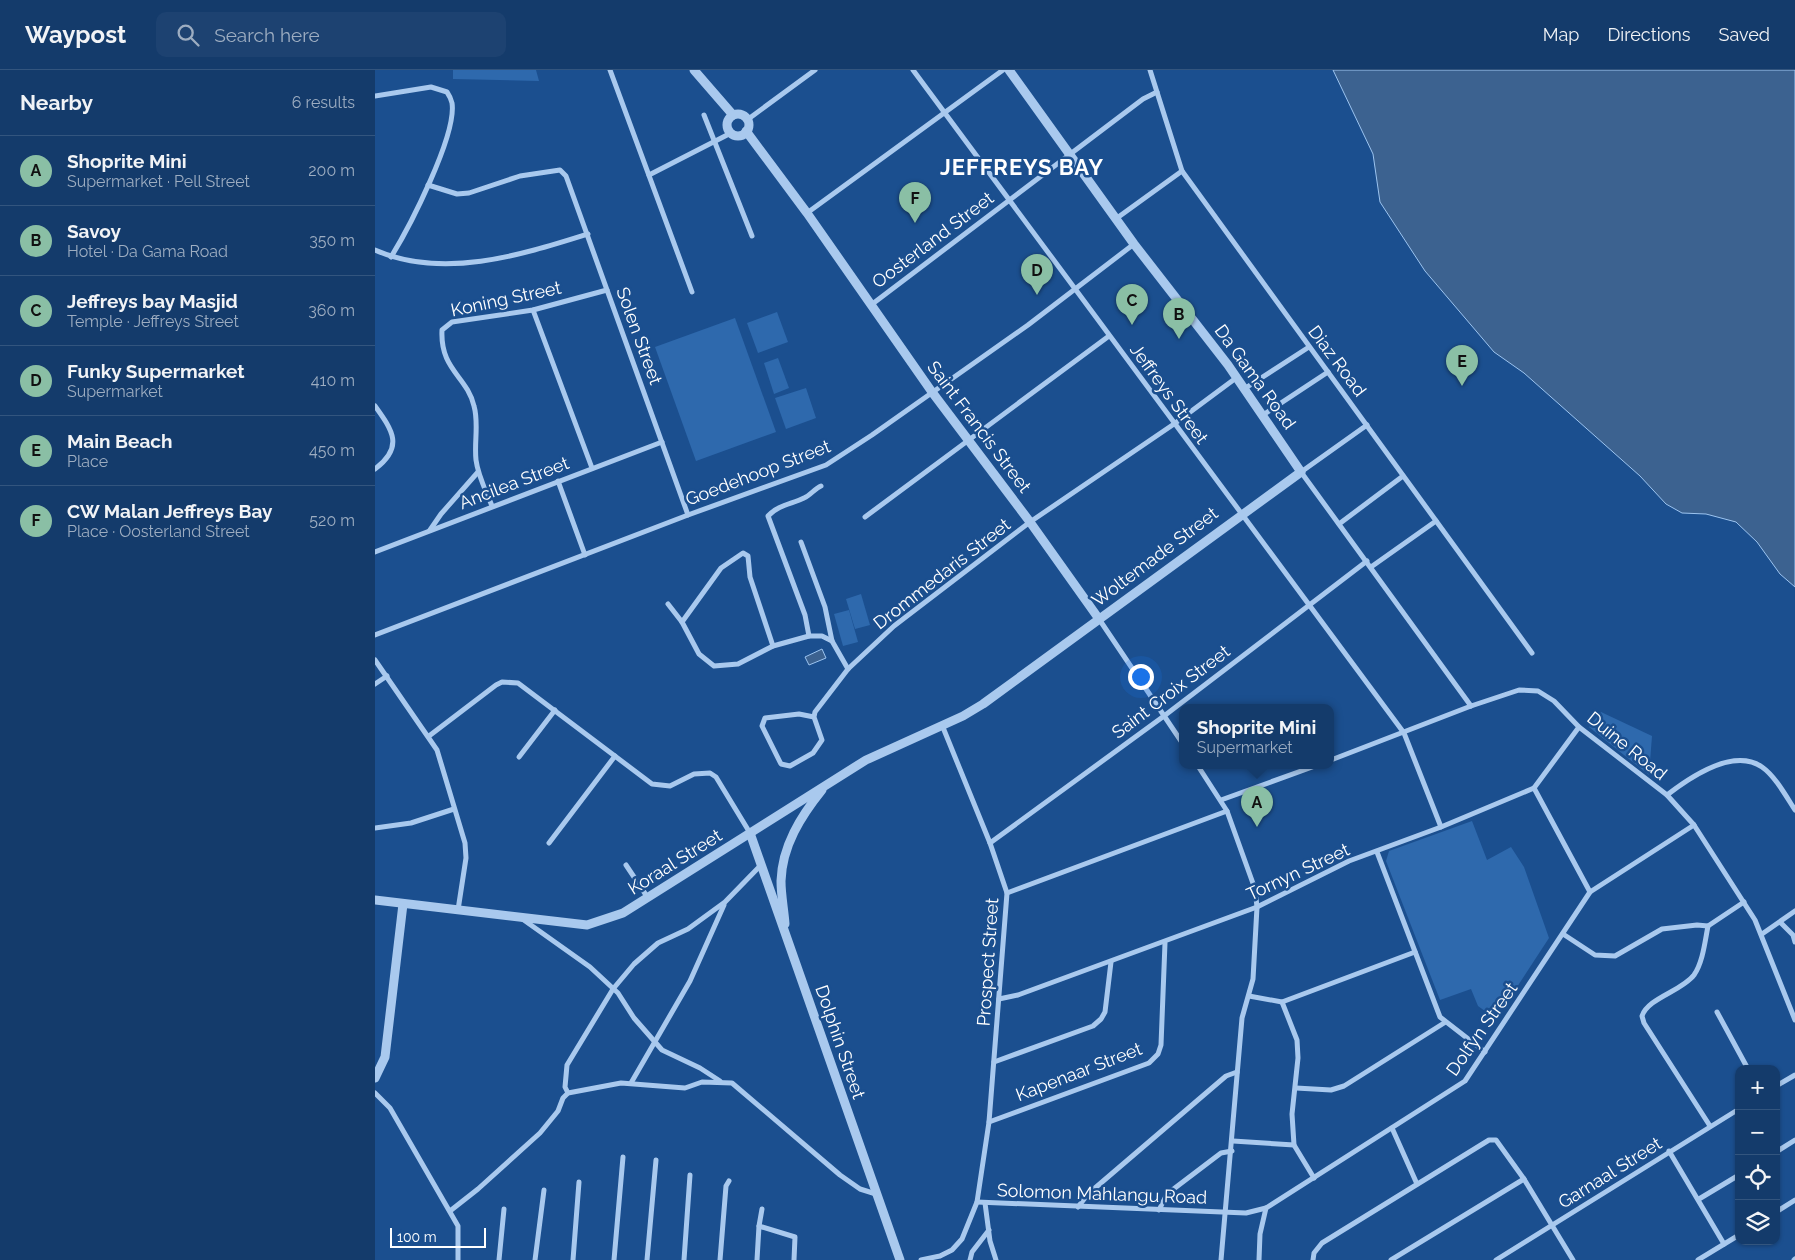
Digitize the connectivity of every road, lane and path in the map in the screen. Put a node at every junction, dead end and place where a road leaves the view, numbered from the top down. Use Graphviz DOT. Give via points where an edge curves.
graph roads {
  1 [pos="610,70"];
  2 [pos="694,70"];
  3 [pos="815,70"];
  4 [pos="913,70"];
  5 [pos="1003,70"];
  6 [pos="1009,70"];
  7 [pos="1150,70"];
  8 [pos="1157,92"];
  9 [pos="375,96"];
  10 [pos="945,113"];
  11 [pos="705,115"];
  12 [pos="733,115"];
  13 [pos="747,120"];
  14 [pos="746,131"];
  15 [pos="731,133"];
  16 [pos="714,143"];
  17 [pos="1070,155"];
  18 [pos="1183,171"];
  19 [pos="649,175"];
  20 [pos="428,185"];
  21 [pos="1008,200"];
  22 [pos="807,213"];
  23 [pos="1117,218"];
  24 [pos="588,234"];
  25 [pos="752,236"];
  26 [pos="1134,244"];
  27 [pos="375,250"];
  28 [pos="391,257"];
  29 [pos="1075,289"];
  30 [pos="607,290"];
  31 [pos="692,292"];
  32 [pos="871,305"];
  33 [pos="533,310"];
  34 [pos="1109,336"];
  35 [pos="1309,347"];
  36 [pos="1328,372"];
  37 [pos="1236,378"];
  38 [pos="1244,388"];
  39 [pos="932,392"];
  40 [pos="375,406"];
  41 [pos="1263,415"];
  42 [pos="1174,424"];
  43 [pos="1367,425"];
  44 [pos="969,440"];
  45 [pos="663,442"];
  46 [pos="592,468"];
  47 [pos="375,469"];
  48 [pos="478,472"];
  49 [pos="1301,472"];
  50 [pos="1403,476"];
  51 [pos="558,481"];
  52 [pos="821,486"];
  53 [pos="492,506"];
  54 [pos="1240,514"];
  55 [pos="688,515"];
  56 [pos="865,517"];
  57 [pos="1435,521"];
  58 [pos="1029,522"];
  59 [pos="1339,524"];
  60 [pos="430,530"];
  61 [pos="801,542"];
  62 [pos="375,552"];
  63 [pos="585,555"];
  64 [pos="1367,561"];
  65 [pos="1371,567"];
  66 [pos="668,604"];
  67 [pos="1307,605"];
  68 [pos="1099,619"];
  69 [pos="682,622"];
  70 [pos="375,635"];
  71 [pos="809,636"];
  72 [pos="832,642"];
  73 [pos="773,646"];
  74 [pos="1532,653"];
  75 [pos="375,660"];
  76 [pos="848,669"];
  77 [pos="387,676"];
  78 [pos="375,684"];
  79 [pos="1179,704"];
  80 [pos="1179,704"];
  81 [pos="1471,706"];
  82 [pos="555,710"];
  83 [pos="963,716"];
  84 [pos="1164,716"];
  85 [pos="814,717"];
  86 [pos="942,725"];
  87 [pos="1579,727"];
  88 [pos="1404,733"];
  89 [pos="429,736"];
  90 [pos="1179,738"];
  91 [pos="615,756"];
  92 [pos="519,757"];
  93 [pos="1334,759"];
  94 [pos="1200,769"];
  95 [pos="1307,769"];
  96 [pos="829,782"];
  97 [pos="1533,788"];
  98 [pos="1667,795"];
  99 [pos="1221,800"];
  100 [pos="454,809"];
  101 [pos="1795,810"];
  102 [pos="1227,811"];
  103 [pos="1694,825"];
  104 [pos="1441,827"];
  105 [pos="375,828"];
  106 [pos="750,833"];
  107 [pos="549,843"];
  108 [pos="990,843"];
  109 [pos="1377,852"];
  110 [pos="761,864"];
  111 [pos="626,865"];
  112 [pos="1590,892"];
  113 [pos="1007,893"];
  114 [pos="648,898"];
  115 [pos="375,900"];
  116 [pos="725,902"];
  117 [pos="1744,902"];
  118 [pos="403,904"];
  119 [pos="1257,907"];
  120 [pos="458,910"];
  121 [pos="1795,912"];
  122 [pos="520,918"];
  123 [pos="1781,923"];
  124 [pos="1708,926"];
  125 [pos="1563,934"];
  126 [pos="1762,934"];
  127 [pos="1794,935"];
  128 [pos="786,937"];
  129 [pos="1795,942"];
  130 [pos="1165,943"];
  131 [pos="1415,952"];
  132 [pos="1111,962"];
  133 [pos="613,988"];
  134 [pos="1249,996"];
  135 [pos="999,1000"];
  136 [pos="1282,1002"];
  137 [pos="1717,1012"];
  138 [pos="1795,1020"];
  139 [pos="1444,1023"];
  140 [pos="654,1040"];
  141 [pos="1485,1052"];
  142 [pos="994,1062"];
  143 [pos="1746,1065"];
  144 [pos="1237,1072"];
  145 [pos="1795,1075"];
  146 [pos="375,1078"];
  147 [pos="721,1082"];
  148 [pos="631,1083"];
  149 [pos="1780,1084"];
  150 [pos="1296,1088"];
  151 [pos="375,1093"];
  152 [pos="568,1093"];
  153 [pos="1737,1110"];
  154 [pos="989,1122"];
  155 [pos="1710,1126"];
  156 [pos="1392,1128"];
  157 [pos="1795,1140"];
  158 [pos="1233,1141"];
  159 [pos="1294,1146"];
  160 [pos="1780,1149"];
  161 [pos="1232,1150"];
  162 [pos="1669,1152"];
  163 [pos="623,1157"];
  164 [pos="656,1160"];
  165 [pos="690,1175"];
  166 [pos="1735,1177"];
  167 [pos="1314,1178"];
  168 [pos="1524,1179"];
  169 [pos="729,1181"];
  170 [pos="579,1182"];
  171 [pos="1417,1184"];
  172 [pos="544,1190"];
  173 [pos="876,1194"];
  174 [pos="1699,1199"];
  175 [pos="1795,1200"];
  176 [pos="977,1202"];
  177 [pos="985,1203"];
  178 [pos="1078,1206"];
  179 [pos="504,1208"];
  180 [pos="1266,1208"];
  181 [pos="762,1209"];
  182 [pos="1780,1209"];
  183 [pos="1159,1210"];
  184 [pos="450,1211"];
  185 [pos="1227,1212"];
  186 [pos="1552,1225"];
  187 [pos="759,1226"];
  188 [pos="989,1230"];
  189 [pos="1735,1237"];
  190 [pos="1724,1244"];
  191 [pos="458,1260"];
  192 [pos="499,1260"];
  193 [pos="535,1260"];
  194 [pos="573,1260"];
  195 [pos="614,1260"];
  196 [pos="647,1260"];
  197 [pos="684,1260"];
  198 [pos="720,1260"];
  199 [pos="757,1260"];
  200 [pos="794,1260"];
  201 [pos="900,1260"];
  202 [pos="921,1260"];
  203 [pos="970,1260"];
  204 [pos="996,1260"];
  205 [pos="1221,1260"];
  206 [pos="1259,1260"];
  207 [pos="1313,1260"];
  208 [pos="1391,1260"];
  209 [pos="1496,1260"];
  210 [pos="1573,1260"];
  211 [pos="1698,1260"];
  1 -- 19 [label="street"];
  2 -- 12 [label="street"];
  3 -- 13 [label="street"];
  4 -- 10 [label="street, Jeffreys Street"];
  5 -- 10 [label="street"];
  6 -- 17 [label="street, Da Gama Road"];
  7 -- 8 [label="street, Diaz Road"];
  8 -- 17 [label="street, Oosterland Street" via="1143,99"];
  8 -- 18 [label="street, Diaz Road"];
  9 -- 20 [label="street" via="431,87 447,92 452,103 451,118"];
  10 -- 21 [label="street, Jeffreys Street"];
  10 -- 22 [label="street"];
  11 -- 16 [label="street"];
  12 -- 13 [label="street" via="742,115"];
  12 -- 15 [label="street" via="727,125"];
  13 -- 14 [label="street"];
  14 -- 15 [label="street" via="738,135"];
  14 -- 22 [label="street, Saint Francis Street"];
  15 -- 16 [label="street"];
  16 -- 19 [label="street"];
  16 -- 25 [label="street"];
  17 -- 21 [label="street, Oosterland Street"];
  17 -- 23 [label="street, Da Gama Road"];
  18 -- 23 [label="street"];
  18 -- 35 [label="street, Diaz Road"];
  19 -- 31 [label="street"];
  20 -- 24 [label="street, Solen Street" via="457,194 469,194 520,176 560,170 570,183"];
  20 -- 28 [label="street"];
  21 -- 29 [label="street, Jeffreys Street"];
  21 -- 32 [label="street, Oosterland Street"];
  22 -- 32 [label="street, Saint Francis Street"];
  23 -- 26 [label="street, Da Gama Road"];
  24 -- 28 [label="street" via="525,254 440,265"];
  24 -- 30 [label="street, Solen Street"];
  26 -- 29 [label="street, Goedehoop Street"];
  26 -- 37 [label="street, Da Gama Road"];
  27 -- 28 [label="street"];
  29 -- 34 [label="street, Jeffreys Street"];
  29 -- 39 [label="street, Goedehoop Street"];
  30 -- 33 [label="street, Koning Street"];
  30 -- 45 [label="street, Solen Street"];
  32 -- 39 [label="street, Saint Francis Street"];
  33 -- 46 [label="street"];
  33 -- 48 [label="street, Koning Street" via="452,322 442,330 445,355 474,405"];
  34 -- 42 [label="street, Jeffreys Street"];
  34 -- 44 [label="street"];
  35 -- 36 [label="street, Diaz Road"];
  35 -- 38 [label="street"];
  36 -- 41 [label="street"];
  36 -- 43 [label="street, Diaz Road"];
  37 -- 38 [label="street, Da Gama Road"];
  37 -- 42 [label="street, Drommedaris Street"];
  38 -- 41 [label="street, Da Gama Road"];
  39 -- 44 [label="street, Saint Francis Street"];
  39 -- 55 [label="street, Goedehoop Street" via="826,464"];
  40 -- 47 [label="street" via="392,432 394,445"];
  41 -- 49 [label="street, Da Gama Road"];
  42 -- 54 [label="street, Jeffreys Street"];
  42 -- 58 [label="street, Drommedaris Street"];
  43 -- 49 [label="street, Woltemade Street"];
  43 -- 50 [label="street, Diaz Road"];
  44 -- 56 [label="street"];
  44 -- 58 [label="street, Saint Francis Street"];
  45 -- 46 [label="street, Ancilea Street"];
  45 -- 55 [label="street, Solen Street"];
  46 -- 51 [label="street, Ancilea Street"];
  48 -- 53 [label="street, Koning Street"];
  48 -- 60 [label="street"];
  49 -- 54 [label="street, Woltemade Street"];
  49 -- 59 [label="street, Da Gama Road"];
  50 -- 57 [label="street, Diaz Road"];
  50 -- 59 [label="street"];
  51 -- 53 [label="street, Ancilea Street"];
  51 -- 63 [label="street"];
  52 -- 71 [label="street" via="768,516 805,615"];
  53 -- 60 [label="street, Ancilea Street"];
  54 -- 67 [label="street, Jeffreys Street"];
  54 -- 68 [label="street, Woltemade Street"];
  55 -- 63 [label="street, Goedehoop Street"];
  57 -- 65 [label="street"];
  57 -- 74 [label="street, Diaz Road"];
  58 -- 68 [label="street, Saint Francis Street"];
  58 -- 76 [label="street, Drommedaris Street" via="895,626"];
  59 -- 64 [label="street, Da Gama Road"];
  60 -- 62 [label="street, Ancilea Street"];
  61 -- 72 [label="street" via="825,607"];
  63 -- 70 [label="street, Goedehoop Street"];
  64 -- 65 [label="street, Da Gama Road"];
  64 -- 67 [label="street, Saint Croix Street"];
  65 -- 81 [label="street, Da Gama Road"];
  66 -- 69 [label="street"];
  67 -- 80 [label="street, Saint Croix Street"];
  67 -- 88 [label="street, Jeffreys Street"];
  68 -- 83 [label="street, Woltemade Street"];
  68 -- 84 [label="street, Saint Francis Street"];
  69 -- 73 [label="street" via="699,654 714,666 738,664"];
  69 -- 73 [label="street" via="721,568 743,553 749,556 759,608"];
  71 -- 72 [label="street" via="822,636"];
  71 -- 73 [label="street"];
  72 -- 76 [label="street"];
  75 -- 77 [label="street"];
  76 -- 85 [label="street, Drommedaris Street"];
  77 -- 78 [label="street"];
  77 -- 89 [label="street"];
  79 -- 84 [label="street, Saint Croix Street"];
  81 -- 87 [label="street, Duine Road" via="1519,690 1538,691 1554,701"];
  81 -- 88 [label="street, Duine Road"];
  82 -- 89 [label="street" via="517,683 502,682"];
  82 -- 91 [label="street"];
  82 -- 92 [label="street"];
  83 -- 86 [label="street, Koraal Street"];
  84 -- 90 [label="street, Saint Francis Street"];
  84 -- 108 [label="street, Saint Croix Street"];
  85 -- 85 [label="street" via="823,740 813,753 790,766 781,764 763,726 765,718 799,714"];
  86 -- 96 [label="street, Koraal Street" via="866,760"];
  86 -- 108 [label="street, Prospect Street"];
  87 -- 97 [label="street"];
  87 -- 98 [label="street, Duine Road"];
  88 -- 93 [label="street, Duine Road"];
  88 -- 104 [label="street, Jeffreys Street"];
  89 -- 100 [label="street" via="437,750"];
  91 -- 106 [label="street" via="652,784 663,787 695,774 710,773 716,777"];
  91 -- 107 [label="street"];
  94 -- 99 [label="street"];
  95 -- 99 [label="street"];
  96 -- 106 [label="street, Koraal Street"];
  96 -- 128 [label="street" via="792,836 785,859 781,882"];
  97 -- 104 [label="street, Tornyn Street"];
  97 -- 112 [label="street"];
  98 -- 101 [label="street" via="1713,766 1741,761 1761,766"];
  98 -- 103 [label="street, Duine Road"];
  99 -- 102 [label="street"];
  100 -- 105 [label="street" via="411,823"];
  100 -- 120 [label="street" via="465,843 466,858"];
  102 -- 113 [label="street"];
  102 -- 119 [label="street" via="1255,888"];
  103 -- 112 [label="street, Dolfyn Street"];
  103 -- 117 [label="street, Duine Road"];
  104 -- 109 [label="street, Tornyn Street"];
  106 -- 110 [label="street, Dolphin Street"];
  106 -- 114 [label="street, Koraal Street"];
  108 -- 113 [label="street, Prospect Street"];
  109 -- 119 [label="street, Tornyn Street" via="1349,862"];
  109 -- 131 [label="street"];
  110 -- 116 [label="street"];
  110 -- 128 [label="street, Dolphin Street"];
  111 -- 114 [label="street"];
  112 -- 125 [label="street, Dolfyn Street"];
  113 -- 135 [label="street, Prospect Street"];
  114 -- 122 [label="street, Koraal Street" via="623,913 587,925"];
  115 -- 118 [label="street, Koraal Street"];
  116 -- 133 [label="street" via="688,930 658,943"];
  116 -- 140 [label="street" via="690,982"];
  117 -- 124 [label="street"];
  117 -- 126 [label="street, Duine Road"];
  118 -- 120 [label="street, Koraal Street"];
  118 -- 146 [label="street" via="385,1058"];
  119 -- 130 [label="street, Tornyn Street"];
  119 -- 134 [label="street"];
  120 -- 122 [label="street, Koraal Street"];
  121 -- 123 [label="street"];
  122 -- 133 [label="street" via="590,967"];
  123 -- 126 [label="street"];
  123 -- 127 [label="street"];
  124 -- 125 [label="street" via="1697,924 1663,929 1615,956 1606,957 1595,955"];
  124 -- 155 [label="street" via="1694,975 1648,1007 1642,1016"];
  125 -- 141 [label="street, Dolfyn Street"];
  126 -- 138 [label="street, Duine Road"];
  127 -- 129 [label="street"];
  128 -- 173 [label="street, Dolphin Street"];
  130 -- 132 [label="street, Tornyn Street"];
  130 -- 154 [label="street, Kapenaar Street" via="1161,1045 1149,1063"];
  131 -- 136 [label="street"];
  131 -- 139 [label="street"];
  132 -- 135 [label="street, Tornyn Street"];
  132 -- 142 [label="street" via="1105,1012 1101,1020 1093,1026"];
  133 -- 140 [label="street"];
  133 -- 152 [label="street" via="567,1065 565,1087"];
  134 -- 136 [label="street"];
  134 -- 144 [label="street" via="1242,1018"];
  135 -- 142 [label="street, Prospect Street"];
  136 -- 150 [label="street" via="1297,1040"];
  137 -- 143 [label="street"];
  139 -- 141 [label="street"];
  139 -- 150 [label="street" via="1344,1086 1331,1090"];
  140 -- 147 [label="street" via="663,1050"];
  140 -- 148 [label="street"];
  141 -- 156 [label="street, Dolfyn Street" via="1465,1081"];
  142 -- 154 [label="street, Prospect Street"];
  144 -- 158 [label="street"];
  144 -- 178 [label="street" via="1226,1076"];
  145 -- 149 [label="street"];
  147 -- 148 [label="street" via="702,1082 685,1088"];
  147 -- 173 [label="street" via="732,1083 742,1090 840,1175"];
  148 -- 152 [label="street"];
  150 -- 159 [label="street" via="1292,1114"];
  151 -- 184 [label="street" via="390,1108"];
  152 -- 184 [label="street" via="540,1133"];
  153 -- 155 [label="street, Garnaal Street"];
  154 -- 176 [label="street, Prospect Street"];
  155 -- 162 [label="street, Garnaal Street"];
  156 -- 167 [label="street, Dolfyn Street"];
  156 -- 171 [label="street"];
  157 -- 160 [label="street"];
  158 -- 159 [label="street"];
  158 -- 161 [label="street"];
  159 -- 167 [label="street"];
  161 -- 183 [label="street" via="1221,1154 1177,1185 1167,1194"];
  161 -- 185 [label="street"];
  162 -- 174 [label="street"];
  162 -- 186 [label="street, Garnaal Street"];
  163 -- 195 [label="street"];
  164 -- 196 [label="street"];
  165 -- 197 [label="street"];
  166 -- 174 [label="street"];
  167 -- 180 [label="street, Dolfyn Street"];
  168 -- 171 [label="street" via="1496,1140 1489,1140"];
  168 -- 186 [label="street"];
  168 -- 208 [label="street"];
  169 -- 198 [label="street"];
  170 -- 194 [label="street"];
  171 -- 207 [label="street" via="1322,1243"];
  172 -- 193 [label="street"];
  173 -- 201 [label="street, Dolphin Street"];
  174 -- 190 [label="street"];
  175 -- 182 [label="street"];
  176 -- 177 [label="street, Solomon Mahlangu Road"];
  176 -- 202 [label="street, Prospect Street" via="970,1224 957,1245 940,1256"];
  177 -- 178 [label="street, Solomon Mahlangu Road"];
  177 -- 188 [label="street"];
  178 -- 183 [label="street, Solomon Mahlangu Road"];
  179 -- 192 [label="street"];
  180 -- 185 [label="street, Dolfyn Street" via="1246,1213"];
  180 -- 206 [label="street"];
  181 -- 187 [label="street"];
  183 -- 185 [label="street, Solomon Mahlangu Road"];
  184 -- 191 [label="street" via="458,1226"];
  185 -- 205 [label="street"];
  186 -- 209 [label="street, Garnaal Street"];
  186 -- 210 [label="street"];
  187 -- 199 [label="street"];
  187 -- 200 [label="street" via="795,1237"];
  188 -- 203 [label="street"];
  188 -- 204 [label="street"];
  189 -- 190 [label="street"];
  190 -- 211 [label="street"];
}
